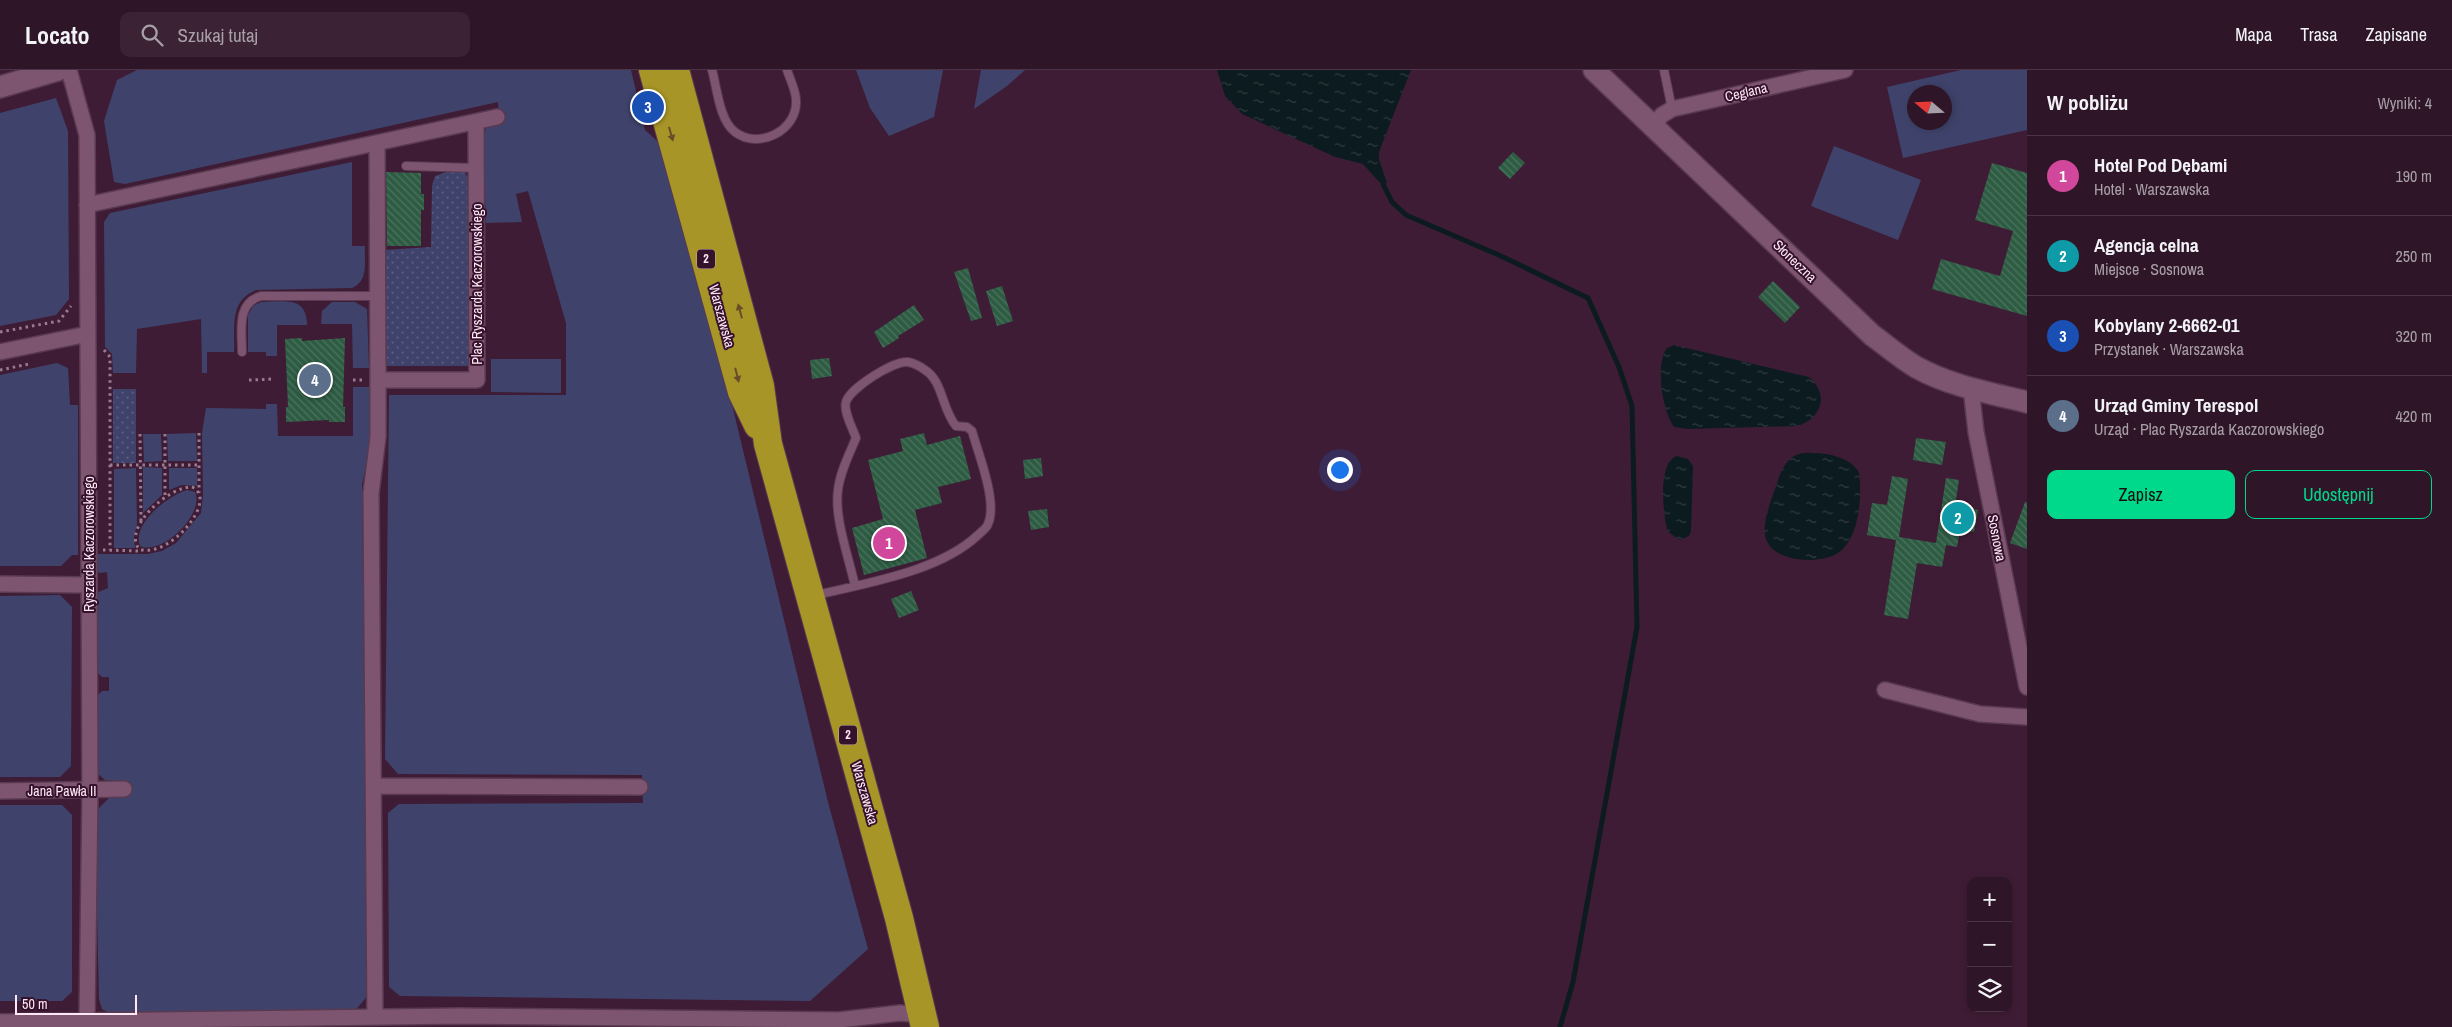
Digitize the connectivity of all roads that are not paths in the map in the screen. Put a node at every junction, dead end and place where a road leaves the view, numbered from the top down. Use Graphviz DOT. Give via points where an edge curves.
graph roads {
  1 [pos="58,70"];
  2 [pos="69,70"];
  3 [pos="653,70"];
  4 [pos="675,70"];
  5 [pos="712,70"];
  6 [pos="787,70"];
  7 [pos="1594,70"];
  8 [pos="1664,70"];
  9 [pos="1845,70"];
  10 [pos="0,88"];
  11 [pos="1672,109"];
  12 [pos="497,117"];
  13 [pos="476,122"];
  14 [pos="1652,126"];
  15 [pos="377,143"];
  16 [pos="406,166"];
  17 [pos="476,168"];
  18 [pos="87,206"];
  19 [pos="377,296"];
  20 [pos="88,334"];
  21 [pos="0,352"];
  22 [pos="242,352"];
  23 [pos="378,380"];
  24 [pos="1971,388"];
  25 [pos="2027,402"];
  26 [pos="768,444"];
  27 [pos="0,584"];
  28 [pos="88,585"];
  29 [pos="855,586"];
  30 [pos="809,597"];
  31 [pos="2027,688"];
  32 [pos="1885,690"];
  33 [pos="2027,717"];
  34 [pos="375,786"];
  35 [pos="640,787"];
  36 [pos="124,790"];
  37 [pos="0,791"];
  38 [pos="90,791"];
  39 [pos="375,1017"];
  40 [pos="87,1021"];
  41 [pos="924,1021"];
  42 [pos="0,1022"];
  1 -- 10 [label="street"];
  2 -- 18 [label="street, Ryszarda Kaczorowskiego" via="87,134"];
  3 -- 26 [label="highway, Warszawska / 2, one-way" via="742,392"];
  26 -- 4 [label="highway, Warszawska / 2, one-way" via="760,386"];
  5 -- 6 [label="lane" via="724,116 734,131 758,141 783,129 792,115 796,100"];
  7 -- 14 [label="street, Słoneczna"];
  8 -- 11 [label="lane"];
  9 -- 11 [label="street, Ceglana"];
  11 -- 14 [label="street, Ceglana"];
  12 -- 13 [label="street"];
  13 -- 15 [label="street"];
  13 -- 17 [label="street, Plac Ryszarda Kaczorowskiego"];
  14 -- 24 [label="street, Słoneczna" via="1872,335 1917,367"];
  15 -- 18 [label="street"];
  15 -- 19 [label="street"];
  16 -- 17 [label="lane"];
  17 -- 23 [label="street, Plac Ryszarda Kaczorowskiego" via="477,380"];
  18 -- 20 [label="street, Ryszarda Kaczorowskiego"];
  19 -- 22 [label="lane" via="252,298 242,316"];
  19 -- 23 [label="street"];
  20 -- 21 [label="street"];
  20 -- 28 [label="street, Ryszarda Kaczorowskiego"];
  23 -- 34 [label="street" via="378,436 371,493"];
  24 -- 25 [label="street, Słoneczna"];
  24 -- 31 [label="street, Sosnowa" via="1976,432"];
  26 -- 30 [label="highway, Warszawska / 2"];
  27 -- 28 [label="street"];
  28 -- 38 [label="street, Ryszarda Kaczorowskiego"];
  29 -- 29 [label="lane" via="919,568 964,548 988,525 990,507 986,480 972,430 956,426 933,377 926,370 907,362 892,365 849,393 845,404 856,438 838,491 839,516"];
  29 -- 30 [label="lane"];
  30 -- 41 [label="highway, Warszawska / 2" via="899,918"];
  32 -- 33 [label="street" via="1980,714"];
  34 -- 35 [label="street"];
  34 -- 39 [label="street"];
  36 -- 38 [label="street, Jana Pawła II"];
  37 -- 38 [label="street, Jana Pawła II"];
  38 -- 40 [label="street, Ryszarda Kaczorowskiego"];
  39 -- 40 [label="street"];
  39 -- 41 [label="street" via="838,1020 900,1013"];
  40 -- 42 [label="street"];
}
